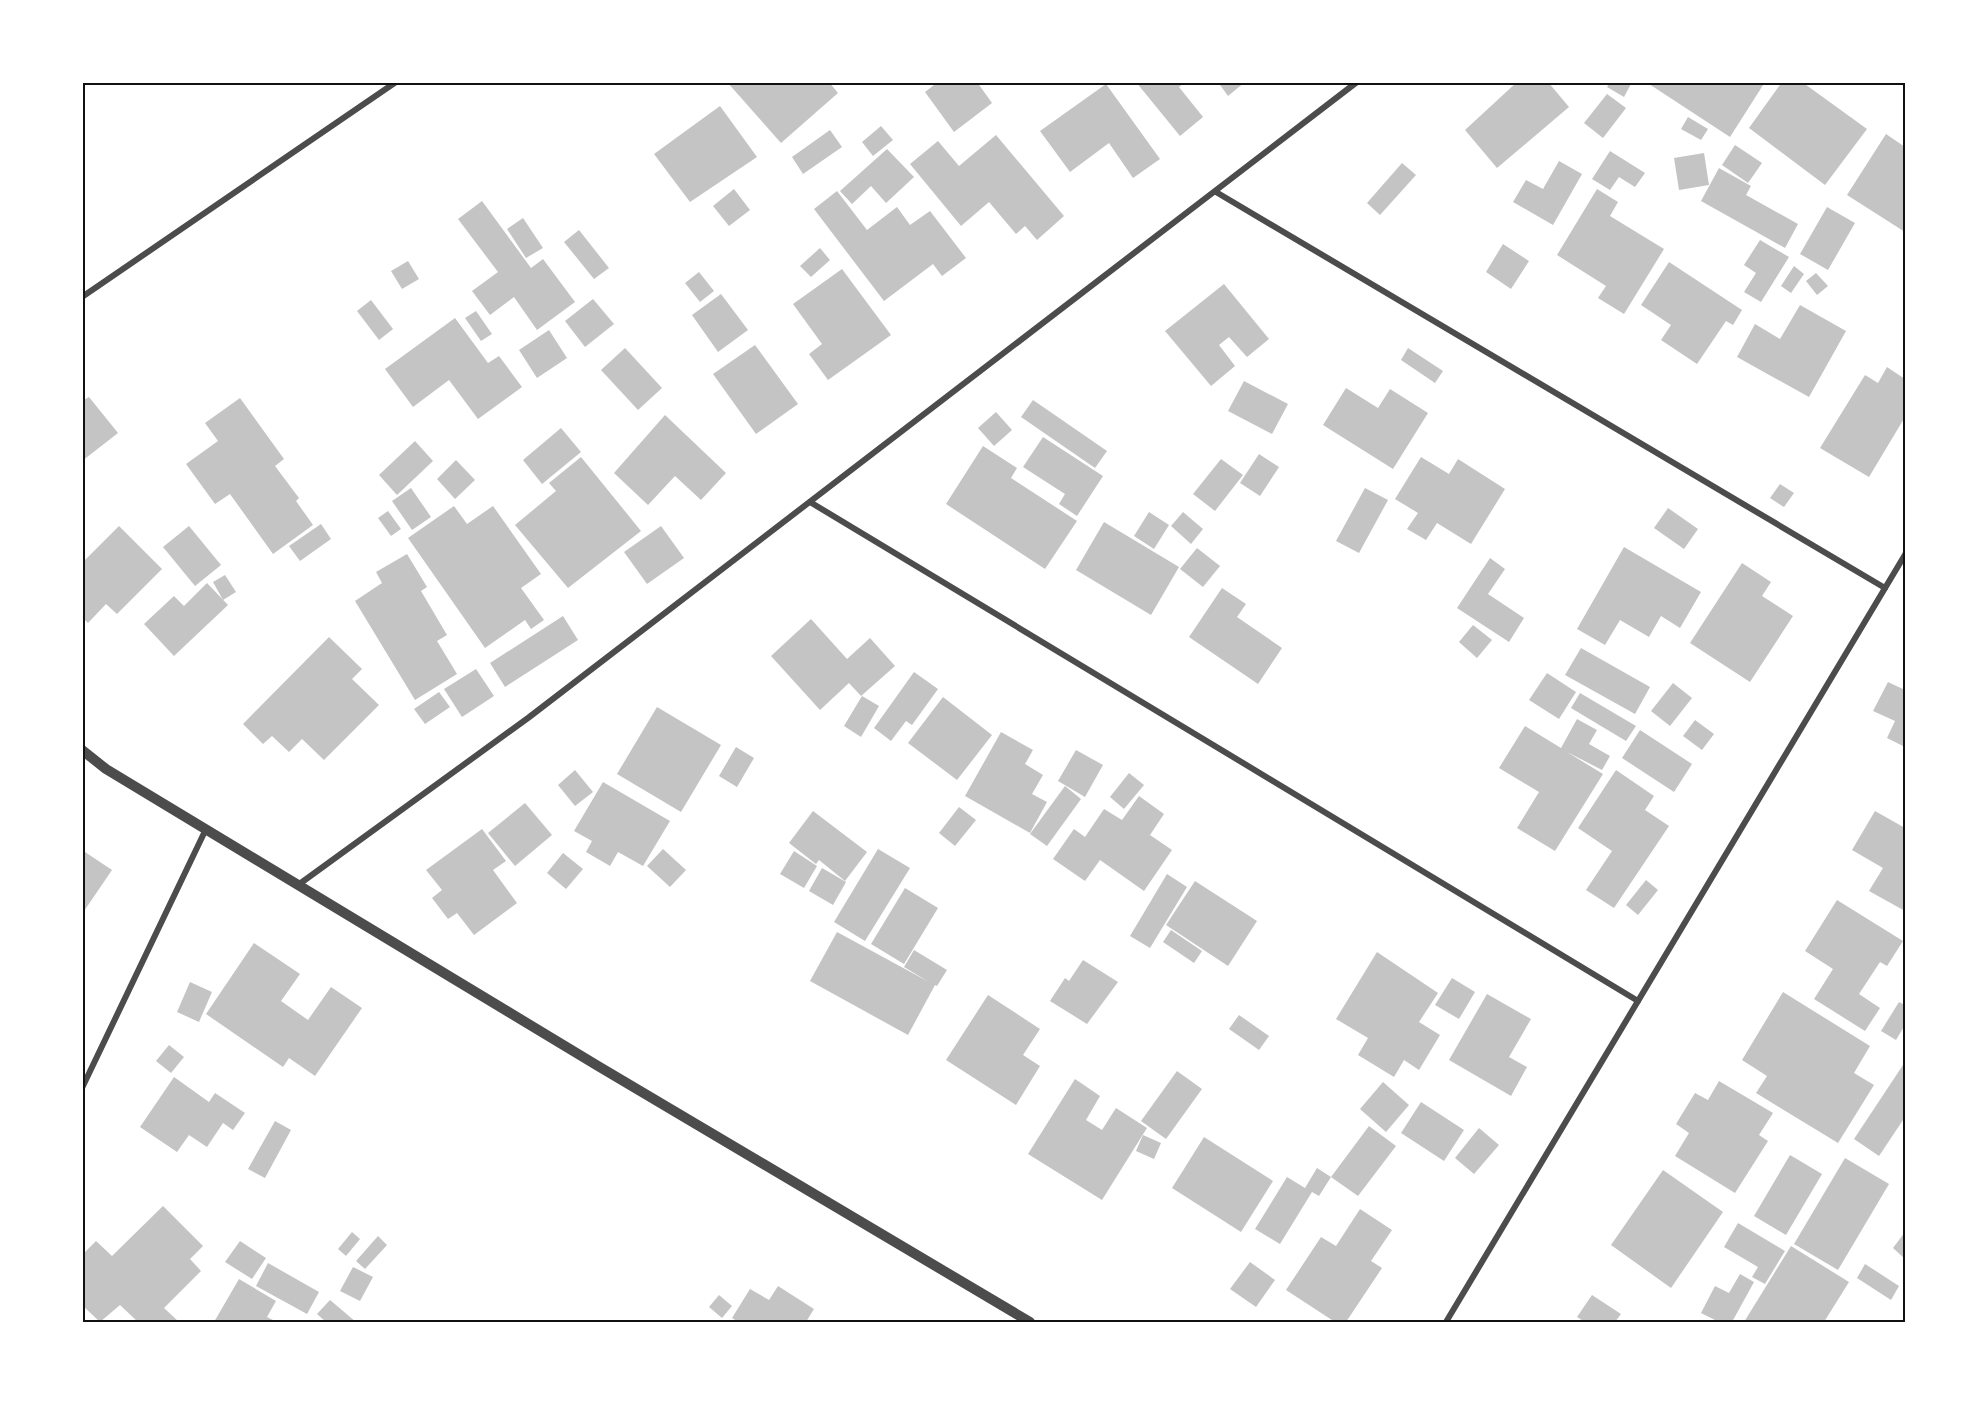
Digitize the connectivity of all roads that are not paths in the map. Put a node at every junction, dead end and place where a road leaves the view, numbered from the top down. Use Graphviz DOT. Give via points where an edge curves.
graph roads {
  1 [pos="396,82"];
  2 [pos="1358,82"];
  3 [pos="1216,192"];
  4 [pos="82,297"];
  5 [pos="810,502"];
  6 [pos="1905,553"];
  7 [pos="1885,588"];
  8 [pos="82,750"];
  9 [pos="206,829"];
  10 [pos="298,885"];
  11 [pos="1638,1001"];
  12 [pos="82,1088"];
  13 [pos="1030,1323"];
  14 [pos="1446,1323"];
  1 -- 4 [label="street"];
  2 -- 3 [label="street"];
  3 -- 5 [label="street"];
  3 -- 7 [label="street"];
  5 -- 10 [label="street" via="528,718"];
  5 -- 11 [label="street"];
  6 -- 7 [label="street"];
  7 -- 11 [label="street"];
  8 -- 9 [label="street" via="106,769"];
  9 -- 10 [label="street"];
  9 -- 12 [label="street"];
  10 -- 13 [label="street"];
  11 -- 14 [label="street"];
}
